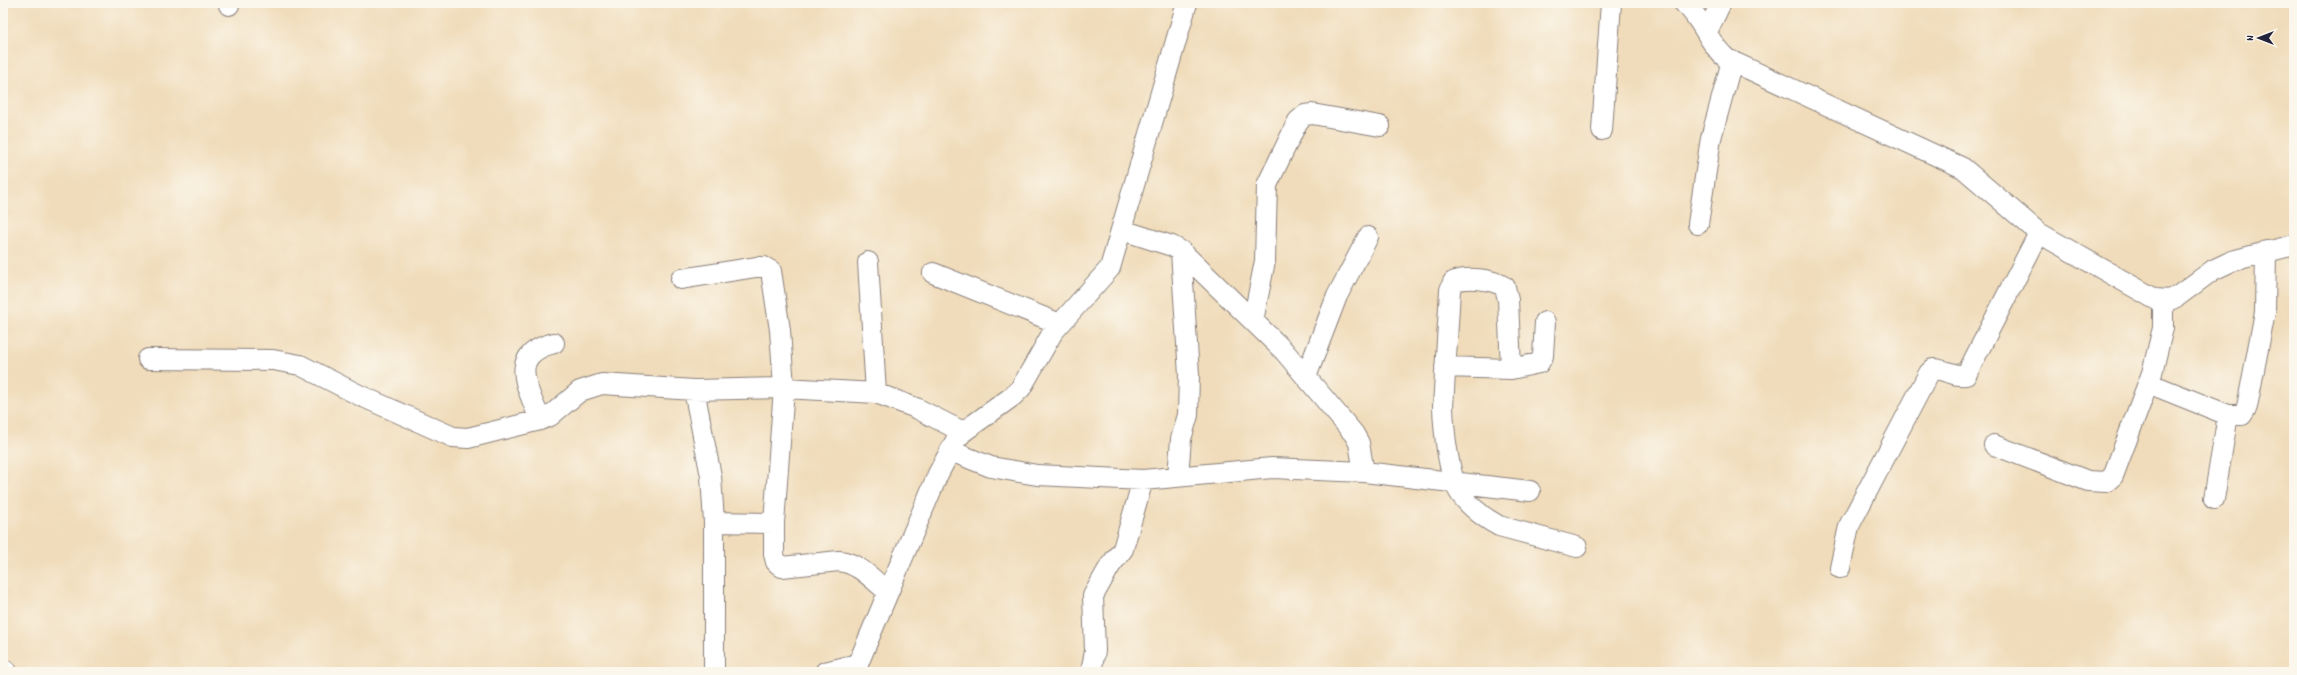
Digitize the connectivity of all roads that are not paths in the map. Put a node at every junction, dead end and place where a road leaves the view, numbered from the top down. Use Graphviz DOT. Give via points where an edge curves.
graph roads {
  1 [pos="1187,3"];
  2 [pos="1611,3"];
  3 [pos="1684,3"];
  4 [pos="1721,3"];
  5 [pos="1707,32"];
  6 [pos="1732,61"];
  7 [pos="1380,126"];
  8 [pos="1602,130"];
  9 [pos="1698,224"];
  10 [pos="1122,230"];
  11 [pos="2039,233"];
  12 [pos="1368,237"];
  13 [pos="2294,245"];
  14 [pos="1181,251"];
  15 [pos="2266,251"];
  16 [pos="868,262"];
  17 [pos="933,273"];
  18 [pos="681,280"];
  19 [pos="2163,301"];
  20 [pos="1253,321"];
  21 [pos="1545,322"];
  22 [pos="1060,324"];
  23 [pos="554,343"];
  24 [pos="148,359"];
  25 [pos="1445,367"];
  26 [pos="1511,369"];
  27 [pos="1306,377"];
  28 [pos="2148,382"];
  29 [pos="784,388"];
  30 [pos="694,390"];
  31 [pos="876,393"];
  32 [pos="2228,415"];
  33 [pos="540,420"];
  34 [pos="963,432"];
  35 [pos="1994,445"];
  36 [pos="951,450"];
  37 [pos="1364,472"];
  38 [pos="1178,476"];
  39 [pos="1143,480"];
  40 [pos="1454,482"];
  41 [pos="1530,491"];
  42 [pos="2214,499"];
  43 [pos="714,522"];
  44 [pos="774,523"];
  45 [pos="1577,547"];
  46 [pos="1840,568"];
  47 [pos="888,592"];
  48 [pos="858,668"];
  49 [pos="3,669"];
  50 [pos="7,672"];
  51 [pos="714,672"];
  52 [pos="825,672"];
  53 [pos="1091,672"];
  1 -- 10 [label="street"];
  2 -- 8 [label="street"];
  3 -- 5 [label="street" via="1699,17"];
  4 -- 5 [label="street"];
  5 -- 6 [label="street" via="1719,52"];
  6 -- 9 [label="street" via="1711,138"];
  6 -- 11 [label="street" via="1958,166"];
  7 -- 20 [label="street" via="1312,114 1305,115 1298,121 1267,185 1265,261"];
  10 -- 14 [label="street"];
  10 -- 22 [label="street" via="1110,268"];
  11 -- 19 [label="street" via="2155,299"];
  11 -- 46 [label="street" via="1966,375 1958,376 1939,369 1933,369 1929,373 1849,526"];
  12 -- 27 [label="street" via="1337,296"];
  13 -- 15 [label="street"];
  14 -- 20 [label="street"];
  14 -- 38 [label="street" via="1189,375 1188,415 1181,439"];
  15 -- 19 [label="street" via="2232,261 2213,270 2178,296"];
  15 -- 32 [label="street" via="2264,312 2247,407 2242,415"];
  16 -- 31 [label="street"];
  17 -- 22 [label="street"];
  18 -- 29 [label="street" via="756,267 764,267 771,271 780,330"];
  19 -- 28 [label="street" via="2163,328"];
  20 -- 27 [label="street"];
  21 -- 26 [label="street" via="1544,356 1539,363"];
  22 -- 34 [label="street" via="1021,388"];
  23 -- 33 [label="street" via="535,350 524,363 525,380"];
  24 -- 33 [label="street" via="273,360 300,365 359,395 442,433 461,439"];
  25 -- 26 [label="street"];
  25 -- 26 [label="street" via="1450,290 1453,282 1466,279 1498,283 1505,287 1508,300"];
  25 -- 40 [label="street" via="1444,423"];
  27 -- 37 [label="street" via="1354,434 1359,443"];
  28 -- 32 [label="street"];
  28 -- 35 [label="street" via="2113,476 2106,482 2088,481"];
  29 -- 30 [label="street"];
  29 -- 31 [label="street"];
  29 -- 44 [label="street"];
  30 -- 33 [label="street" via="615,384 592,386 580,391 550,416"];
  30 -- 43 [label="street" via="710,461"];
  31 -- 34 [label="street" via="916,408"];
  32 -- 42 [label="street"];
  34 -- 36 [label="street"];
  36 -- 39 [label="street" via="992,467 1029,474"];
  36 -- 47 [label="street" via="938,474"];
  37 -- 38 [label="street" via="1272,468"];
  37 -- 40 [label="street"];
  38 -- 39 [label="street"];
  39 -- 53 [label="street" via="1123,549 1093,596 1095,651"];
  40 -- 41 [label="street"];
  40 -- 45 [label="street" via="1470,504 1487,520 1498,526"];
  43 -- 44 [label="street"];
  43 -- 51 [label="street"];
  44 -- 47 [label="street" via="774,554 776,562 782,567 848,562 858,566"];
  47 -- 48 [label="street"];
  48 -- 52 [label="street"];
  49 -- 50 [label="street"];
}
